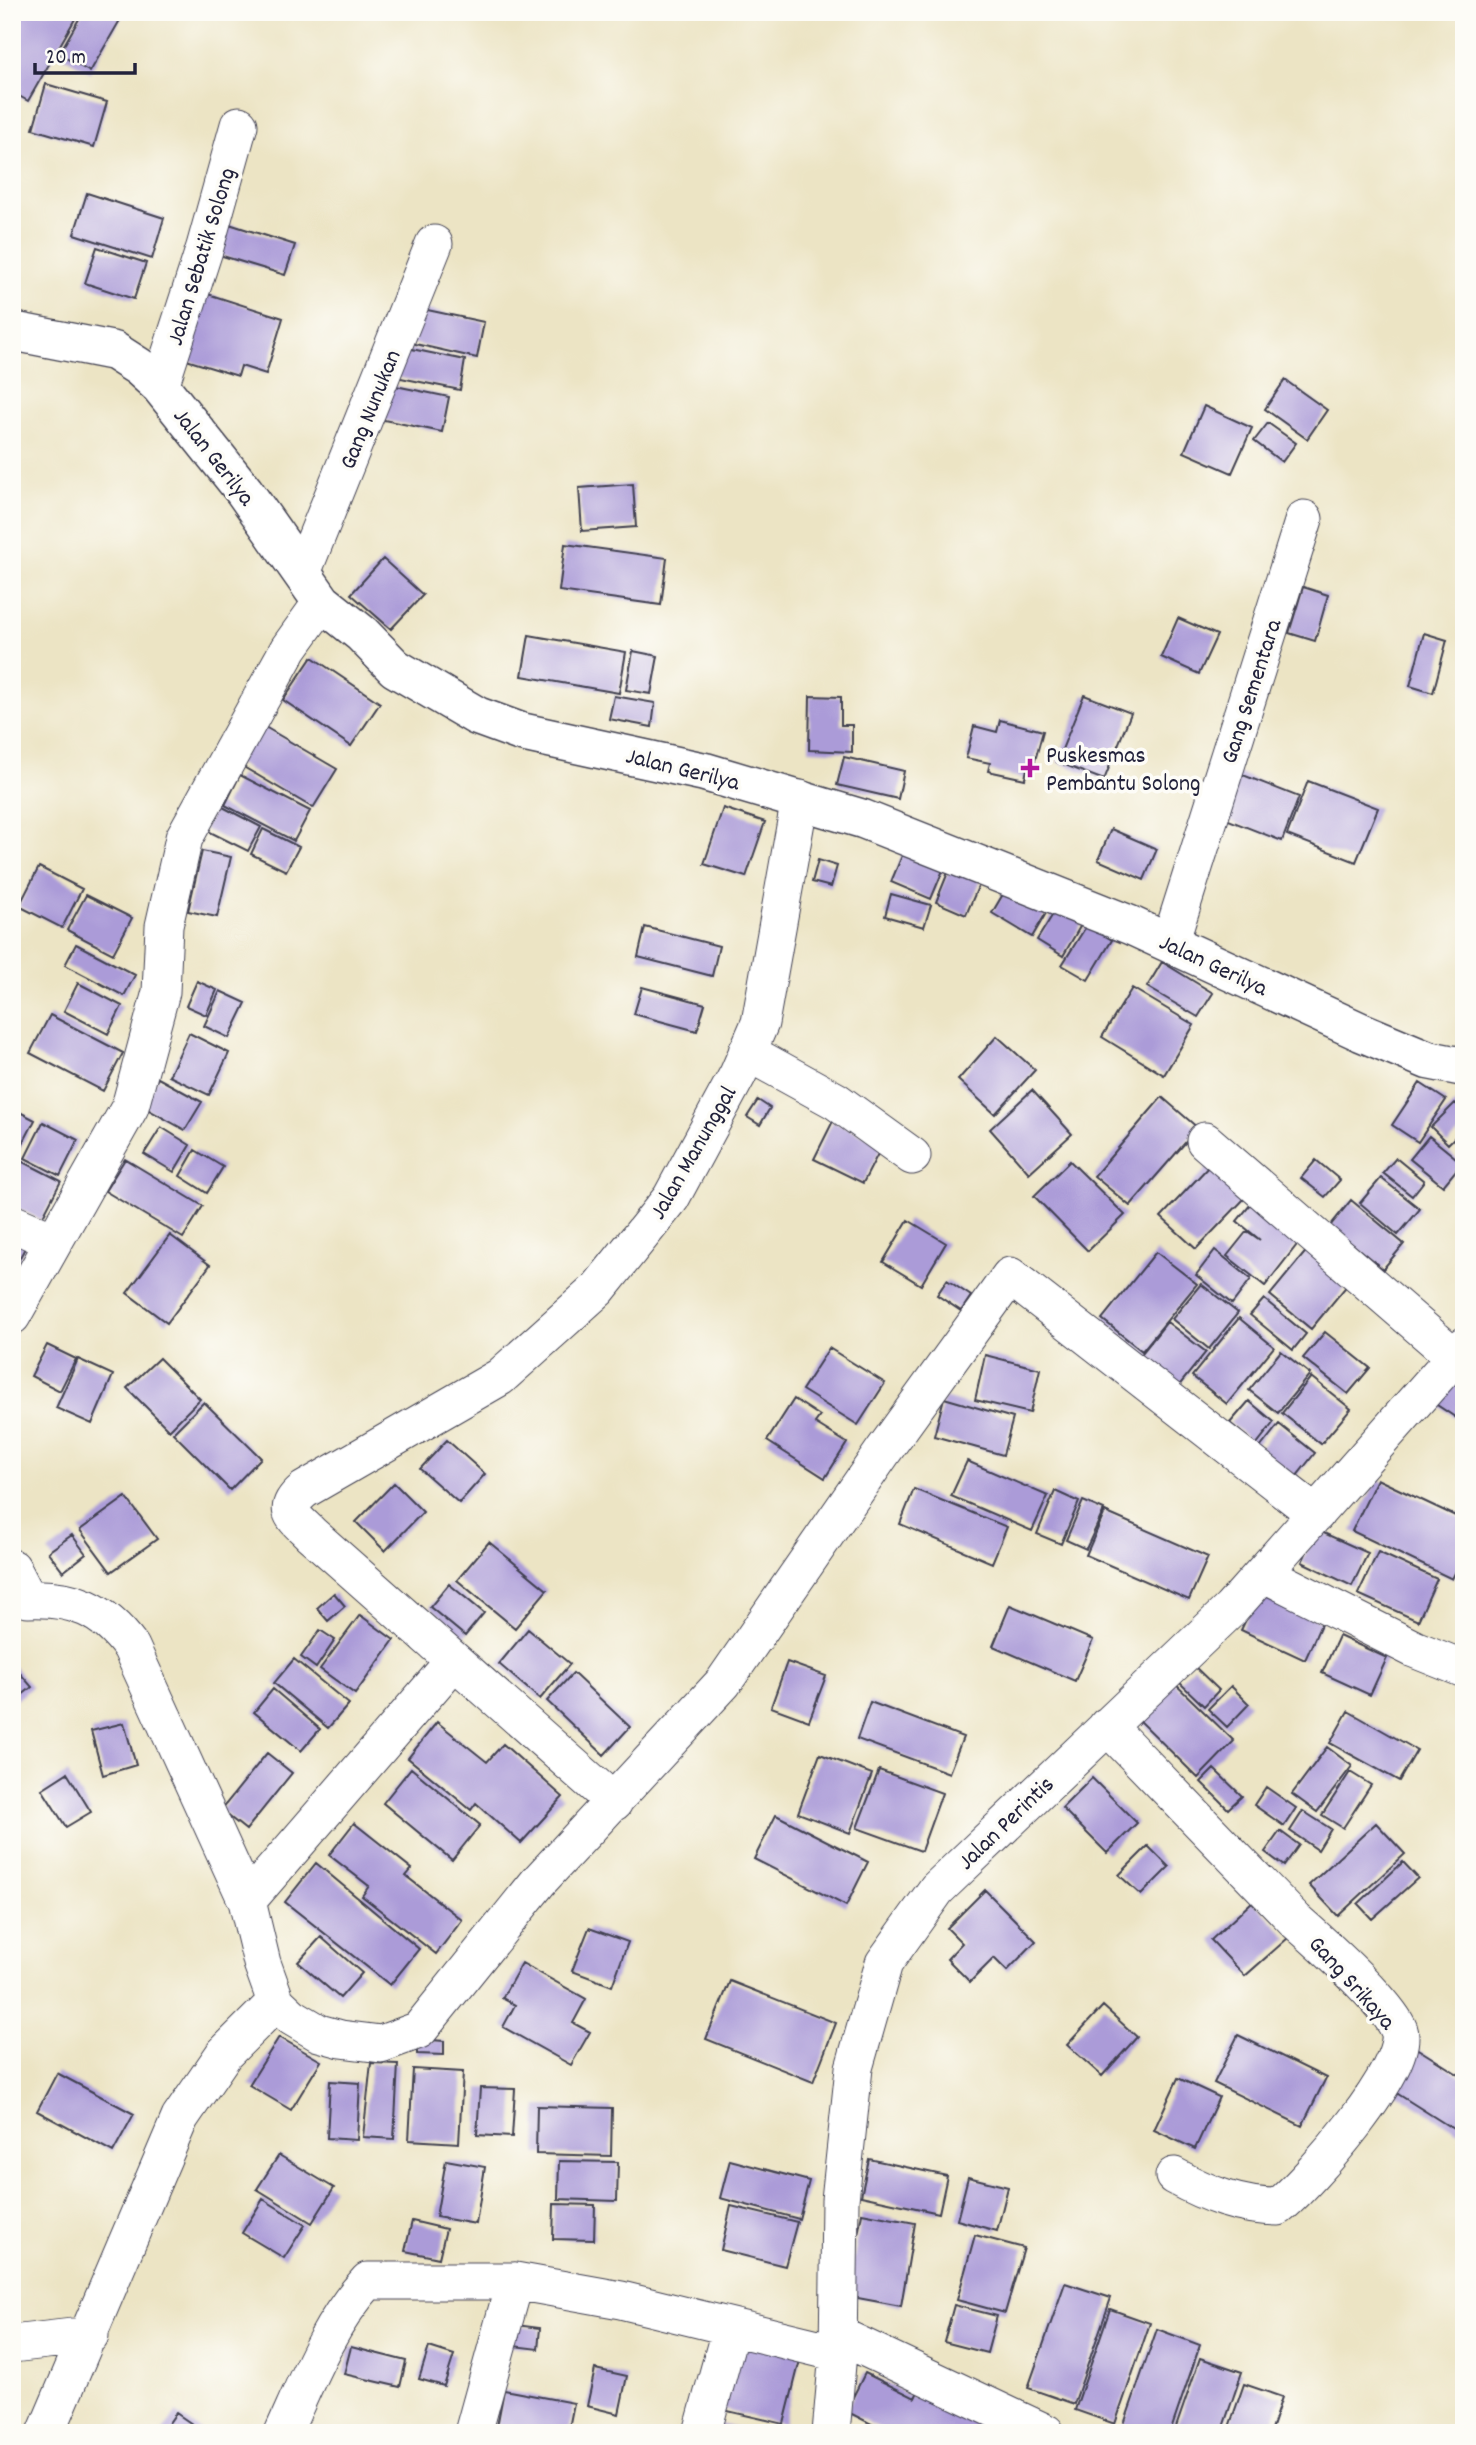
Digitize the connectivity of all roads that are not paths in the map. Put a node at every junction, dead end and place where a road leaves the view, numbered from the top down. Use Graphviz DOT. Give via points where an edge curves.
graph roads {
  1 [pos="239,125"];
  2 [pos="434,244"];
  3 [pos="12,331"];
  4 [pos="160,386"];
  5 [pos="1304,519"];
  6 [pos="312,587"];
  7 [pos="800,799"];
  8 [pos="1170,943"];
  9 [pos="747,1052"];
  10 [pos="1464,1067"];
  11 [pos="1205,1140"];
  12 [pos="912,1156"];
  13 [pos="12,1223"];
  14 [pos="53,1241"];
  15 [pos="12,1316"];
  16 [pos="1460,1357"];
  17 [pos="1316,1514"];
  18 [pos="1263,1573"];
  19 [pos="17,1593"];
  20 [pos="454,1661"];
  21 [pos="1464,1669"];
  22 [pos="1107,1726"];
  23 [pos="614,1802"];
  24 [pos="247,1901"];
  25 [pos="276,2002"];
  26 [pos="1174,2176"];
  27 [pos="515,2281"];
  28 [pos="731,2327"];
  29 [pos="90,2334"];
  30 [pos="12,2344"];
  31 [pos="838,2344"];
  32 [pos="46,2433"];
  33 [pos="283,2433"];
  34 [pos="473,2433"];
  35 [pos="702,2433"];
  36 [pos="831,2433"];
  37 [pos="1046,2433"];
  1 -- 4 [label="street, Jalan Sebatik Solong"];
  2 -- 6 [label="street, Gang Nunukan"];
  3 -- 4 [label="street, Jalan Gerilya" via="114,352"];
  4 -- 6 [label="street, Jalan Gerilya" via="244,491"];
  5 -- 8 [label="street, Gang Sementara"];
  6 -- 7 [label="street, Jalan Gerilya" via="396,668 477,716 521,732 705,772"];
  6 -- 14 [label="street, Gang Nunukan" via="289,649 184,838 164,926 161,992 130,1107"];
  7 -- 8 [label="street, Jalan Gerilya" via="876,824"];
  7 -- 9 [label="street, Jalan Manunggal" via="760,1023"];
  8 -- 10 [label="street, Jalan Gerilya" via="1361,1032 1428,1060"];
  9 -- 12 [label="street" via="836,1101"];
  9 -- 20 [label="street, Jalan Manunggal" via="671,1198 598,1289 500,1377 294,1498 291,1514"];
  11 -- 16 [label="street"];
  13 -- 14 [label="street"];
  14 -- 15 [label="street, Gang Nunukan"];
  16 -- 17 [label="street, Jalan Perintis"];
  17 -- 18 [label="street, Jalan Perintis"];
  17 -- 23 [label="street" via="1010,1276 723,1683"];
  18 -- 21 [label="street"];
  18 -- 22 [label="street, Jalan Perintis"];
  19 -- 24 [label="street" via="59,1597 96,1613 131,1647"];
  20 -- 23 [label="street"];
  20 -- 24 [label="street"];
  22 -- 26 [label="street, Gang Srikaya" via="1328,1949 1400,2032 1400,2050 1387,2080 1299,2190 1278,2207 1238,2203"];
  22 -- 31 [label="street, Jalan Perintis" via="937,1889 884,1963 854,2068 840,2200"];
  23 -- 25 [label="street" via="539,1881 419,2030 381,2044 341,2039 292,2018"];
  24 -- 25 [label="street"];
  25 -- 29 [label="street" via="224,2054 180,2118"];
  27 -- 28 [label="street"];
  27 -- 33 [label="street" via="368,2281 341,2316"];
  27 -- 34 [label="street"];
  28 -- 31 [label="street"];
  28 -- 35 [label="street"];
  29 -- 30 [label="street"];
  29 -- 32 [label="street"];
  31 -- 36 [label="street, Jalan Perintis"];
  31 -- 37 [label="street"];
}
